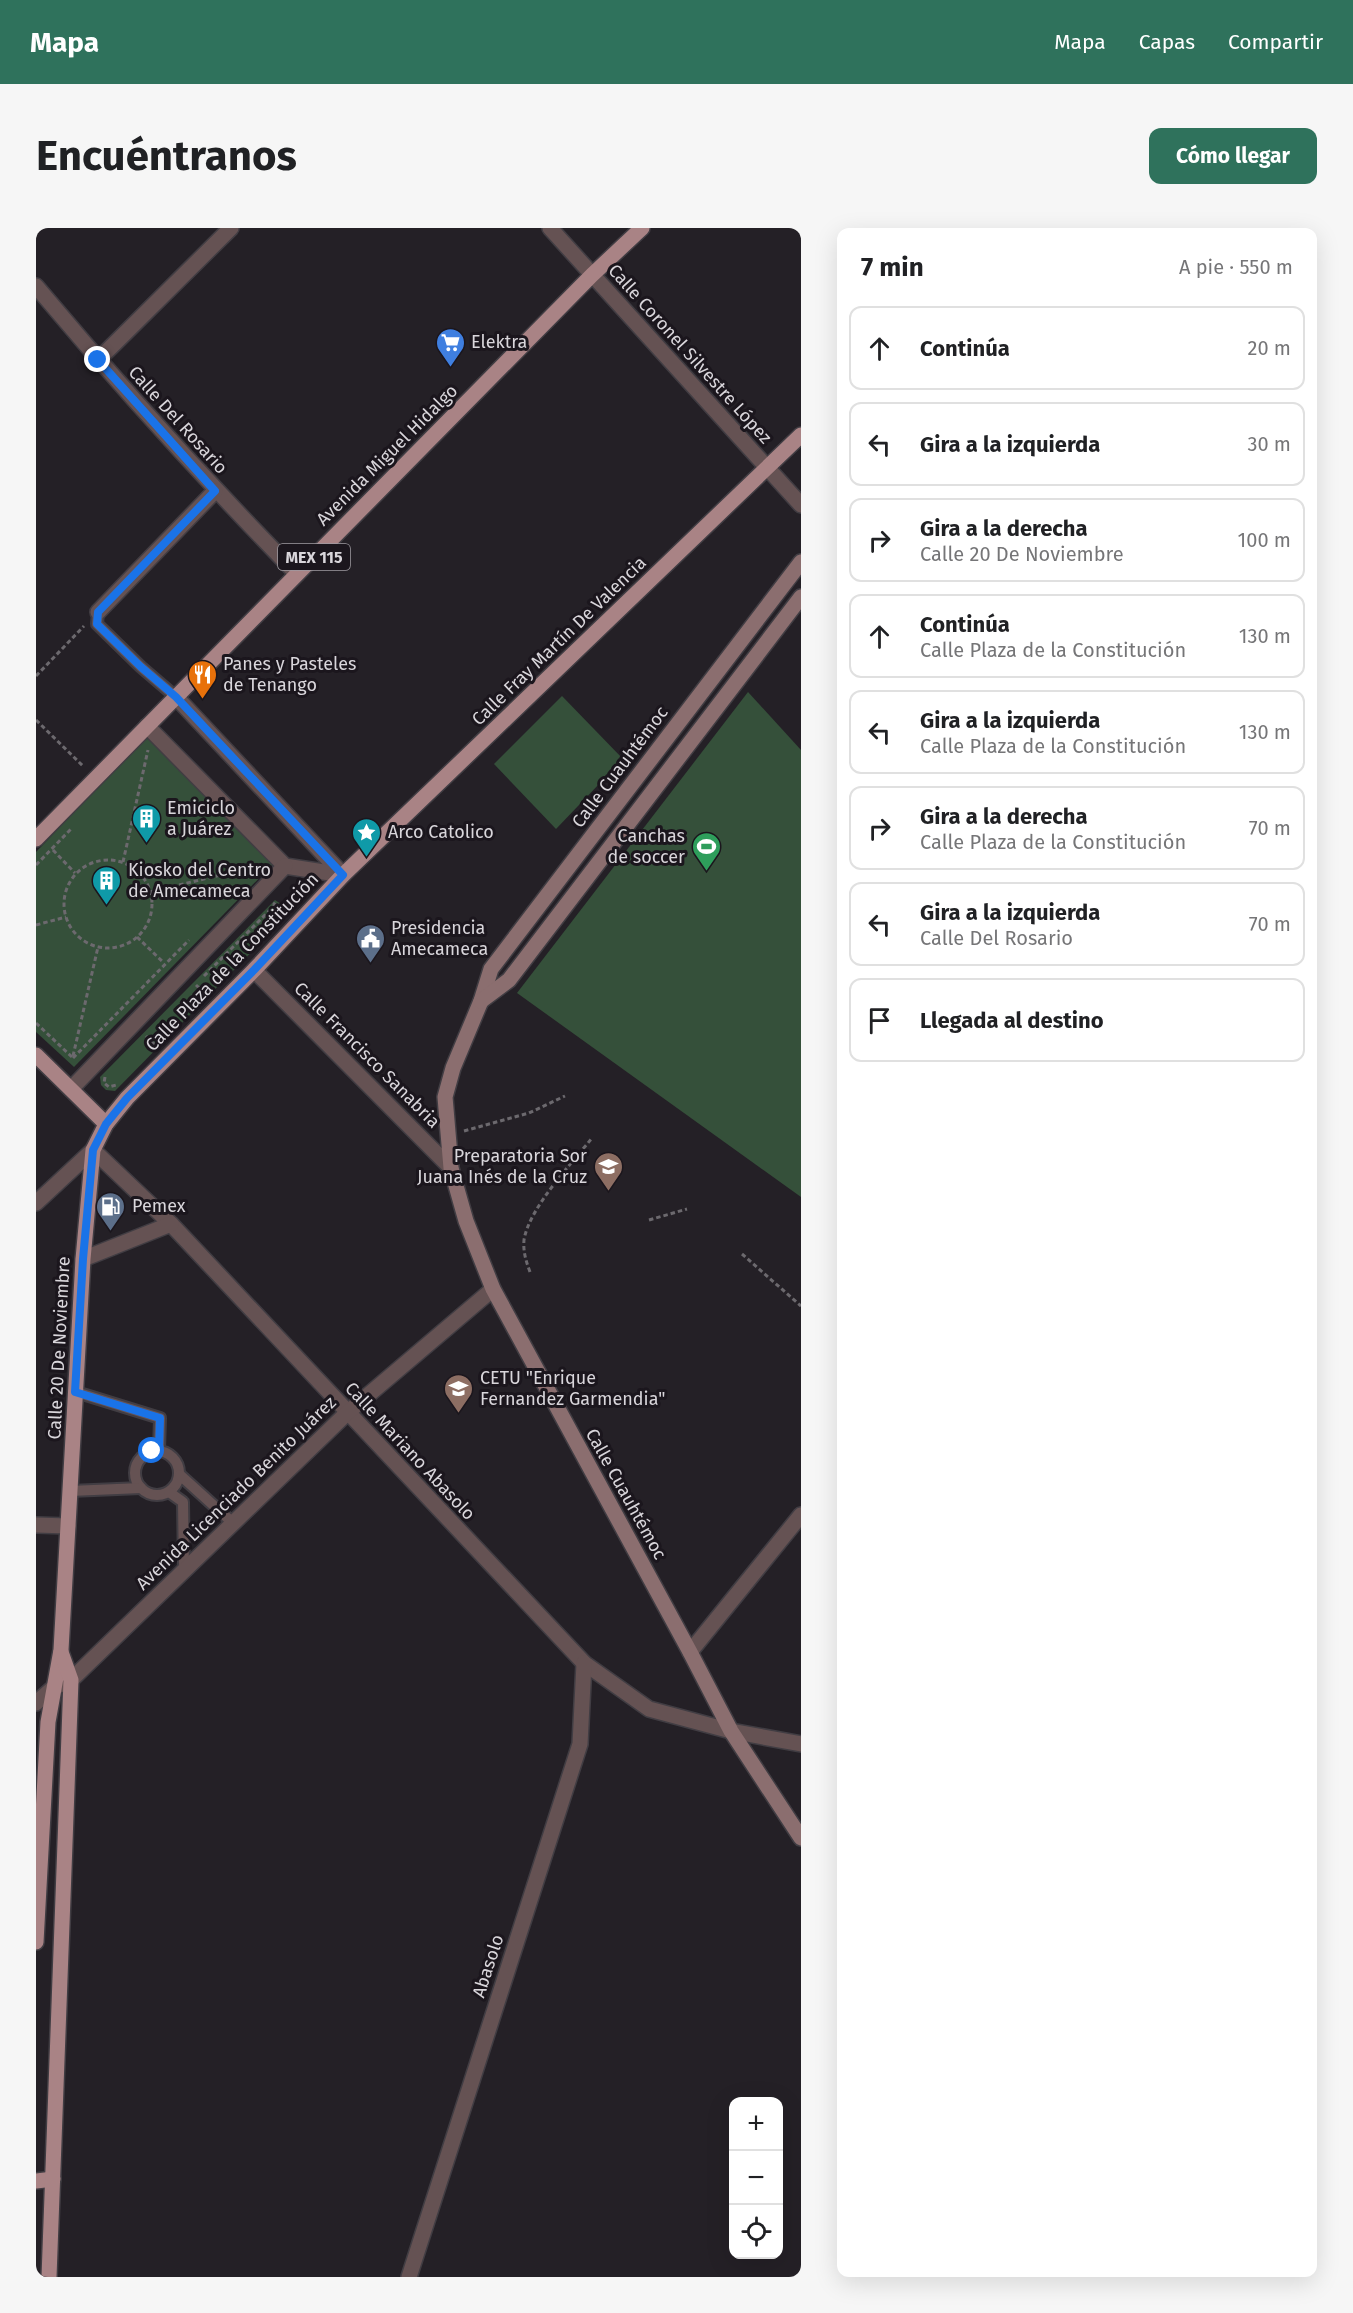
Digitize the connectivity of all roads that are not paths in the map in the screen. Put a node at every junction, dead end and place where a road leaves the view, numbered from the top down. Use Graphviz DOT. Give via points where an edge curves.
graph roads {
  1 [pos="231,228"];
  2 [pos="550,228"];
  3 [pos="642,228"];
  4 [pos="592,275"];
  5 [pos="36,286"];
  6 [pos="98,360"];
  7 [pos="801,435"];
  8 [pos="767,469"];
  9 [pos="215,491"];
  10 [pos="801,506"];
  11 [pos="801,562"];
  12 [pos="297,574"];
  13 [pos="801,597"];
  14 [pos="97,618"];
  15 [pos="712,679"];
  16 [pos="729,692"];
  17 [pos="176,697"];
  18 [pos="147,726"];
  19 [pos="598,829"];
  20 [pos="38,837"];
  21 [pos="615,841"];
  22 [pos="285,866"];
  23 [pos="343,875"];
  24 [pos="254,970"];
  25 [pos="481,1001"];
  26 [pos="36,1055"];
  27 [pos="71,1089"];
  28 [pos="106,1124"];
  29 [pos="93,1150"];
  30 [pos="451,1168"];
  31 [pos="36,1203"];
  32 [pos="171,1224"];
  33 [pos="83,1259"];
  34 [pos="493,1289"];
  35 [pos="75,1392"];
  36 [pos="347,1413"];
  37 [pos="159,1450"];
  38 [pos="180,1475"];
  39 [pos="141,1488"];
  40 [pos="70,1491"];
  41 [pos="169,1492"];
  42 [pos="801,1515"];
  43 [pos="233,1523"];
  44 [pos="36,1525"];
  45 [pos="68,1526"];
  46 [pos="184,1569"];
  47 [pos="61,1650"];
  48 [pos="690,1652"];
  49 [pos="584,1663"];
  50 [pos="71,1680"];
  51 [pos="53,1688"];
  52 [pos="36,1703"];
  53 [pos="731,1731"];
  54 [pos="801,1744"];
  55 [pos="801,1838"];
  56 [pos="36,1942"];
  57 [pos="53,2179"];
  58 [pos="36,2181"];
  59 [pos="49,2277"];
  60 [pos="409,2277"];
  1 -- 6 [label="street"];
  2 -- 4 [label="street, Calle Coronel Silvestre López"];
  3 -- 4 [label="main road, Avenida Miguel Hidalgo / MEX 115"];
  4 -- 8 [label="street, Calle Coronel Silvestre López"];
  4 -- 12 [label="main road, Avenida Miguel Hidalgo / MEX 115"];
  5 -- 6 [label="street, Calle Del Rosario"];
  6 -- 9 [label="street, Calle Del Rosario"];
  7 -- 8 [label="main road, Calle Fray Martín De Valencia"];
  8 -- 10 [label="street, Calle Coronel Silvestre López"];
  8 -- 23 [label="main road, Calle Fray Martín De Valencia"];
  9 -- 12 [label="street, Calle Del Rosario"];
  9 -- 14 [label="street"];
  11 -- 15 [label="main road, Calle Cuauhtémoc"];
  12 -- 17 [label="main road, Avenida Miguel Hidalgo / MEX 115"];
  13 -- 16 [label="main road"];
  14 -- 17 [label="lane, Calle Plaza de la Constitución" via="141,667"];
  15 -- 16 [label="main road"];
  15 -- 19 [label="main road, Calle Cuauhtémoc"];
  16 -- 21 [label="main road"];
  17 -- 18 [label="main road, Avenida Miguel Hidalgo / MEX 115"];
  17 -- 23 [label="street, Calle Plaza de la Constitución"];
  18 -- 20 [label="main road, Avenida Miguel Hidalgo / MEX 115"];
  18 -- 22 [label="street"];
  19 -- 21 [label="main road"];
  19 -- 25 [label="main road, Calle Cuauhtémoc" via="491,969"];
  21 -- 25 [label="main road" via="509,980"];
  22 -- 23 [label="street"];
  22 -- 27 [label="street"];
  23 -- 24 [label="main road, Calle Plaza de la Constitución"];
  24 -- 28 [label="main road, Calle Plaza de la Constitución"];
  24 -- 30 [label="street, Calle Francisco Sanabria"];
  25 -- 30 [label="main road, Calle Cuauhtémoc" via="445,1097"];
  26 -- 27 [label="main road"];
  27 -- 28 [label="main road"];
  28 -- 29 [label="main road, Calle 20 De Noviembre"];
  29 -- 31 [label="street"];
  29 -- 32 [label="street, Calle Mariano Abasolo"];
  29 -- 33 [label="main road, Calle 20 De Noviembre"];
  30 -- 34 [label="main road, Calle Cuauhtémoc" via="466,1221"];
  32 -- 33 [label="street"];
  32 -- 36 [label="street, Calle Mariano Abasolo"];
  33 -- 35 [label="main road, Calle 20 De Noviembre"];
  34 -- 36 [label="street, Avenida Licenciado Benito Juárez"];
  34 -- 48 [label="main road, Calle Cuauhtémoc"];
  35 -- 37 [label="lane" via="160,1418"];
  35 -- 40 [label="main road, Calle 20 De Noviembre"];
  36 -- 43 [label="street, Avenida Licenciado Benito Juárez"];
  36 -- 49 [label="street, Calle Mariano Abasolo"];
  37 -- 38 [label="lane" via="172,1456"];
  37 -- 39 [label="lane" via="145,1454 136,1467"];
  38 -- 41 [label="lane"];
  38 -- 43 [label="lane"];
  39 -- 40 [label="lane"];
  39 -- 41 [label="lane" via="155,1495"];
  40 -- 45 [label="main road, Calle 20 De Noviembre"];
  41 -- 46 [label="lane" via="183,1502"];
  42 -- 48 [label="street"];
  43 -- 46 [label="street, Avenida Licenciado Benito Juárez"];
  44 -- 45 [label="street"];
  45 -- 47 [label="main road, Calle 20 De Noviembre"];
  46 -- 50 [label="street, Avenida Licenciado Benito Juárez"];
  47 -- 50 [label="main road, Calle 20 De Noviembre"];
  47 -- 51 [label="main road, Calle 20 De Noviembre"];
  48 -- 53 [label="main road, Calle Cuauhtémoc"];
  49 -- 53 [label="street, Calle Mariano Abasolo" via="649,1709"];
  49 -- 60 [label="street, Abasolo" via="580,1744"];
  50 -- 51 [label="street, Avenida Licenciado Benito Juárez"];
  50 -- 57 [label="main road, Calle 20 De Noviembre"];
  51 -- 52 [label="street, Avenida Licenciado Benito Juárez"];
  51 -- 56 [label="main road, Calle 20 De Noviembre"];
  53 -- 54 [label="street"];
  53 -- 55 [label="main road, Calle Cuauhtémoc"];
  57 -- 58 [label="main road"];
  57 -- 59 [label="main road, Calle 20 De Noviembre"];
}
